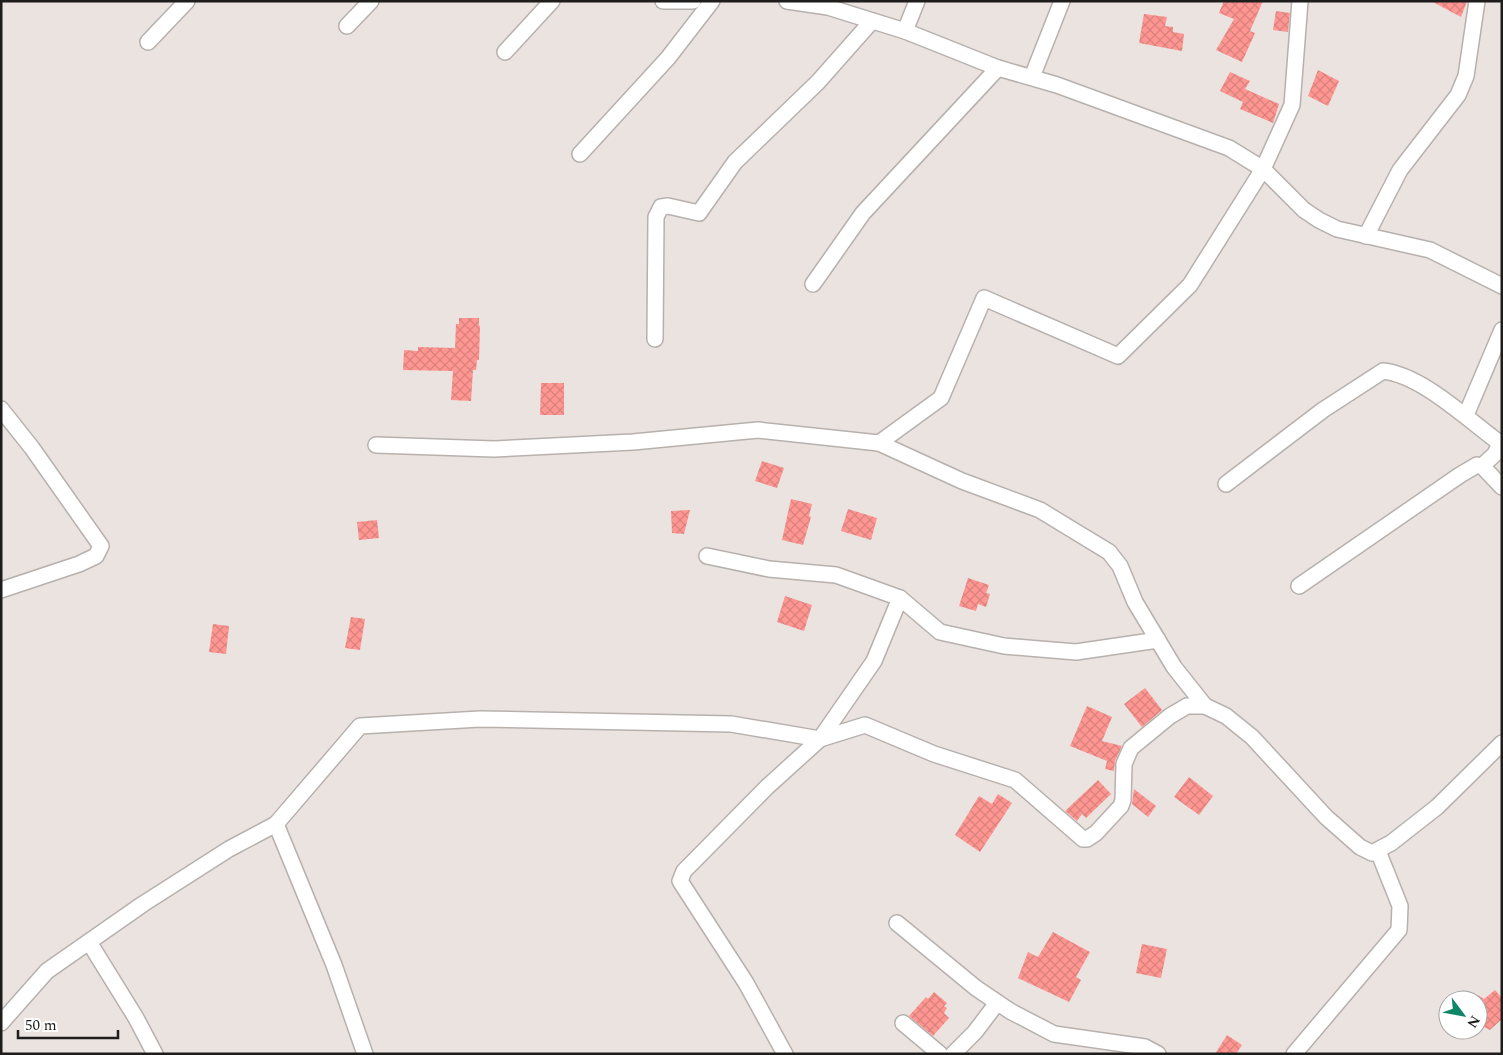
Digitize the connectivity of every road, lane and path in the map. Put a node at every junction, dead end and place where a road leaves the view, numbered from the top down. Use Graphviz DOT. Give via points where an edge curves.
graph roads {
  1 [pos="187,1"];
  2 [pos="371,1"];
  3 [pos="552,1"];
  4 [pos="663,1"];
  5 [pos="693,1"];
  6 [pos="712,1"];
  7 [pos="787,1"];
  8 [pos="917,1"];
  9 [pos="1062,1"];
  10 [pos="1300,1"];
  11 [pos="1476,1"];
  12 [pos="872,21"];
  13 [pos="347,26"];
  14 [pos="905,31"];
  15 [pos="148,42"];
  16 [pos="505,52"];
  17 [pos="998,68"];
  18 [pos="1032,77"];
  19 [pos="580,154"];
  20 [pos="1263,169"];
  21 [pos="1366,236"];
  22 [pos="813,284"];
  23 [pos="1502,286"];
  24 [pos="1502,330"];
  25 [pos="655,338"];
  26 [pos="1,409"];
  27 [pos="1466,415"];
  28 [pos="878,443"];
  29 [pos="376,445"];
  30 [pos="1482,466"];
  31 [pos="1226,484"];
  32 [pos="1502,487"];
  33 [pos="707,556"];
  34 [pos="1298,586"];
  35 [pos="1,590"];
  36 [pos="900,598"];
  37 [pos="1158,640"];
  38 [pos="1205,706"];
  39 [pos="820,740"];
  40 [pos="1502,743"];
  41 [pos="276,824"];
  42 [pos="1378,851"];
  43 [pos="897,923"];
  44 [pos="89,942"];
  45 [pos="997,1003"];
  46 [pos="1,1023"];
  47 [pos="903,1023"];
  48 [pos="155,1054"];
  49 [pos="365,1054"];
  50 [pos="785,1054"];
  51 [pos="940,1054"];
  52 [pos="953,1054"];
  53 [pos="1158,1054"];
  54 [pos="1294,1054"];
  1 -- 15 [label="street"];
  2 -- 13 [label="street"];
  3 -- 16 [label="street"];
  4 -- 5 [label="street"];
  6 -- 19 [label="street" via="668,58"];
  7 -- 12 [label="street" via="828,7"];
  8 -- 14 [label="street"];
  9 -- 18 [label="street"];
  10 -- 20 [label="street" via="1292,105"];
  11 -- 21 [label="street" via="1466,76 1458,95 1400,170"];
  12 -- 14 [label="street"];
  12 -- 25 [label="street" via="818,82 735,162 699,213 661,207 656,217 654,256"];
  14 -- 17 [label="street"];
  17 -- 18 [label="street"];
  17 -- 22 [label="street" via="863,213"];
  18 -- 20 [label="street" via="1230,148"];
  20 -- 21 [label="street" via="1304,210 1319,220 1337,229"];
  20 -- 28 [label="street" via="1190,285 1118,356 984,298 941,398"];
  21 -- 23 [label="street" via="1430,250"];
  24 -- 27 [label="street"];
  26 -- 35 [label="street" via="101,546 96,556 79,564"];
  27 -- 30 [label="street" via="1500,444"];
  27 -- 31 [label="street" via="1399,373 1383,371 1322,410"];
  28 -- 29 [label="street" via="758,430 633,442 494,449"];
  28 -- 37 [label="street" via="962,481 1040,510 1109,552 1120,566 1135,602"];
  30 -- 32 [label="street"];
  30 -- 34 [label="street" via="1460,475"];
  33 -- 36 [label="street" via="769,569 836,575"];
  36 -- 37 [label="street" via="940,632 1004,646 1076,652"];
  36 -- 39 [label="street" via="874,661"];
  37 -- 38 [label="street" via="1174,667"];
  38 -- 39 [label="street" via="1187,706 1132,748 1124,764 1121,806 1096,834 1087,839 1015,780 934,754 865,725"];
  38 -- 42 [label="street" via="1226,716 1252,737 1326,817 1360,847"];
  39 -- 41 [label="street" via="731,724 480,719 360,726"];
  39 -- 50 [label="street" via="700,854 684,871 680,881 746,983"];
  40 -- 42 [label="street" via="1437,808"];
  41 -- 44 [label="street" via="229,849"];
  41 -- 49 [label="street" via="334,965"];
  42 -- 54 [label="street" via="1400,906 1399,930"];
  43 -- 45 [label="street"];
  44 -- 46 [label="street" via="47,971"];
  44 -- 48 [label="street"];
  45 -- 52 [label="street"];
  45 -- 53 [label="street" via="1054,1034 1145,1047"];
  47 -- 51 [label="street"];
}
